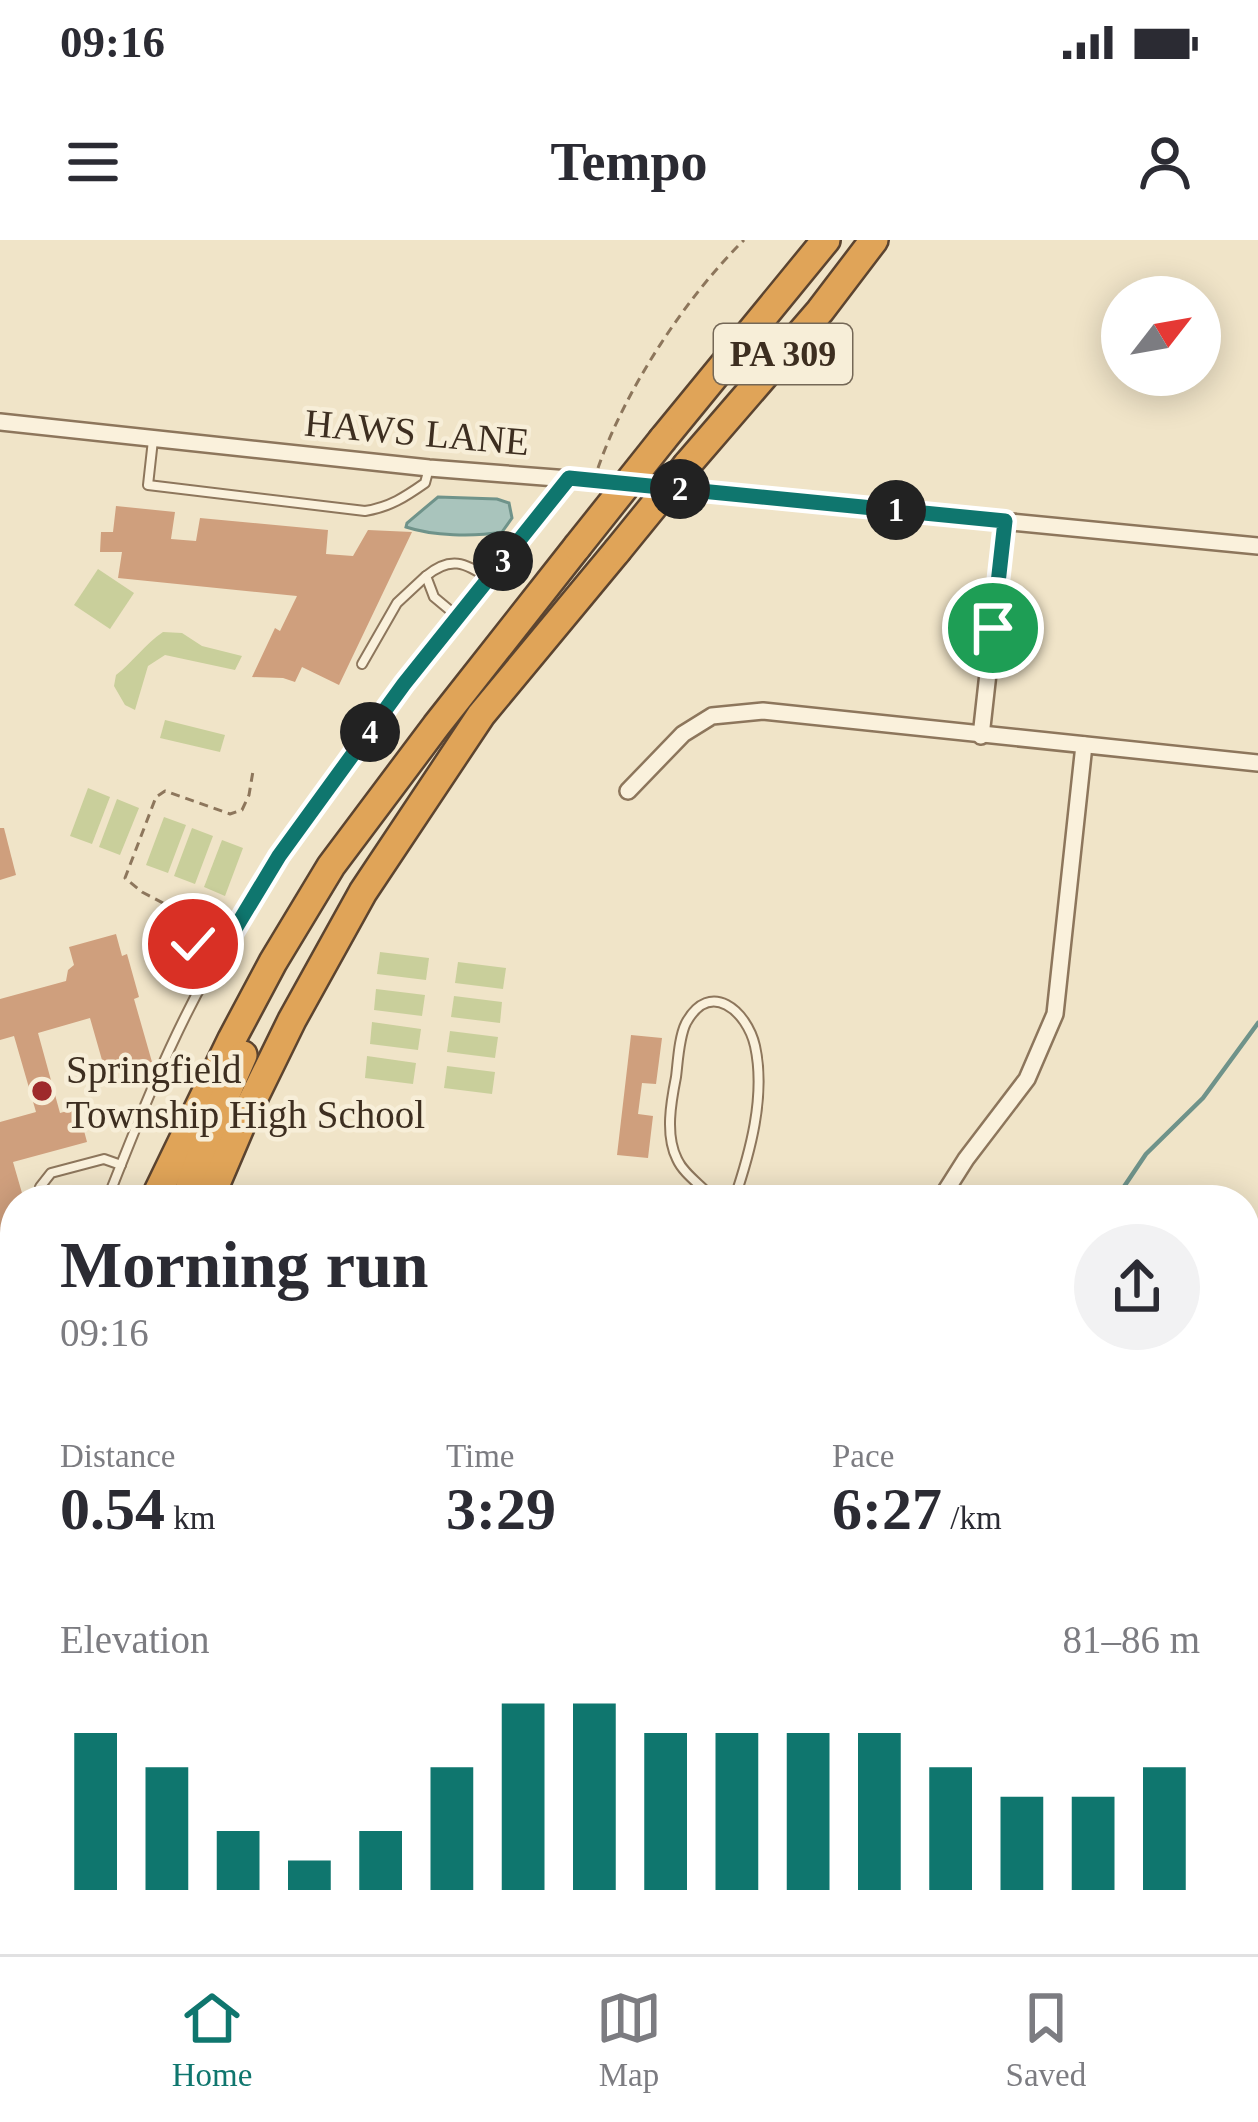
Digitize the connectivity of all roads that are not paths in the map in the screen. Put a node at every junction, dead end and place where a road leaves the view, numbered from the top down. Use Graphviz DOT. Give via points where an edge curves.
graph roads {
  1 [pos="826,240"];
  2 [pos="874,240"];
  3 [pos="0,422"];
  4 [pos="153,438"];
  5 [pos="429,468"];
  6 [pos="569,478"];
  7 [pos="1005,521"];
  8 [pos="1258,546"];
  9 [pos="426,576"];
  10 [pos="489,579"];
  11 [pos="458,617"];
  12 [pos="362,664"];
  13 [pos="436,726"];
  14 [pos="981,736"];
  15 [pos="1084,745"];
  16 [pos="1258,763"];
  17 [pos="628,790"];
  18 [pos="193,944"];
  19 [pos="218,957"];
  20 [pos="121,1165"];
  21 [pos="42,1185"];
  22 [pos="113,1185"];
  23 [pos="161,1185"];
  24 [pos="189,1185"];
  25 [pos="216,1185"];
  26 [pos="700,1185"];
  27 [pos="739,1185"];
  28 [pos="950,1185"];
  1 -- 13 [label="highway, PA 309, bridge"];
  2 -- 25 [label="highway, PA 309, bridge" via="482,715 363,892 292,1020"];
  3 -- 4 [label="street, HAWS LANE"];
  4 -- 5 [label="street, HAWS LANE"];
  4 -- 5 [label="lane" via="148,485 365,511 403,500 425,483"];
  5 -- 6 [label="street, HAWS LANE"];
  6 -- 7 [label="street, HAWS LANE"];
  6 -- 10 [label="lane"];
  7 -- 8 [label="street, HAWS LANE"];
  7 -- 14 [label="street"];
  9 -- 10 [label="lane" via="463,563"];
  9 -- 11 [label="lane" via="434,597"];
  9 -- 12 [label="lane" via="397,603"];
  10 -- 11 [label="lane"];
  11 -- 19 [label="lane" via="279,856"];
  13 -- 23 [label="highway" via="331,866 232,1039"];
  13 -- 24 [label="highway, PA 309" via="268,997"];
  14 -- 15 [label="street"];
  14 -- 17 [label="street" via="763,711 712,716"];
  15 -- 16 [label="street"];
  15 -- 28 [label="street" via="1054,1014 1028,1079"];
  18 -- 19 [label="lane"];
  19 -- 20 [label="lane"];
  20 -- 21 [label="lane" via="104,1159 51,1173"];
  20 -- 22 [label="lane"];
  26 -- 27 [label="lane" via="675,1157 670,1108 685,1025 709,1003 724,1003 748,1024 756,1050 757,1105"];
}
